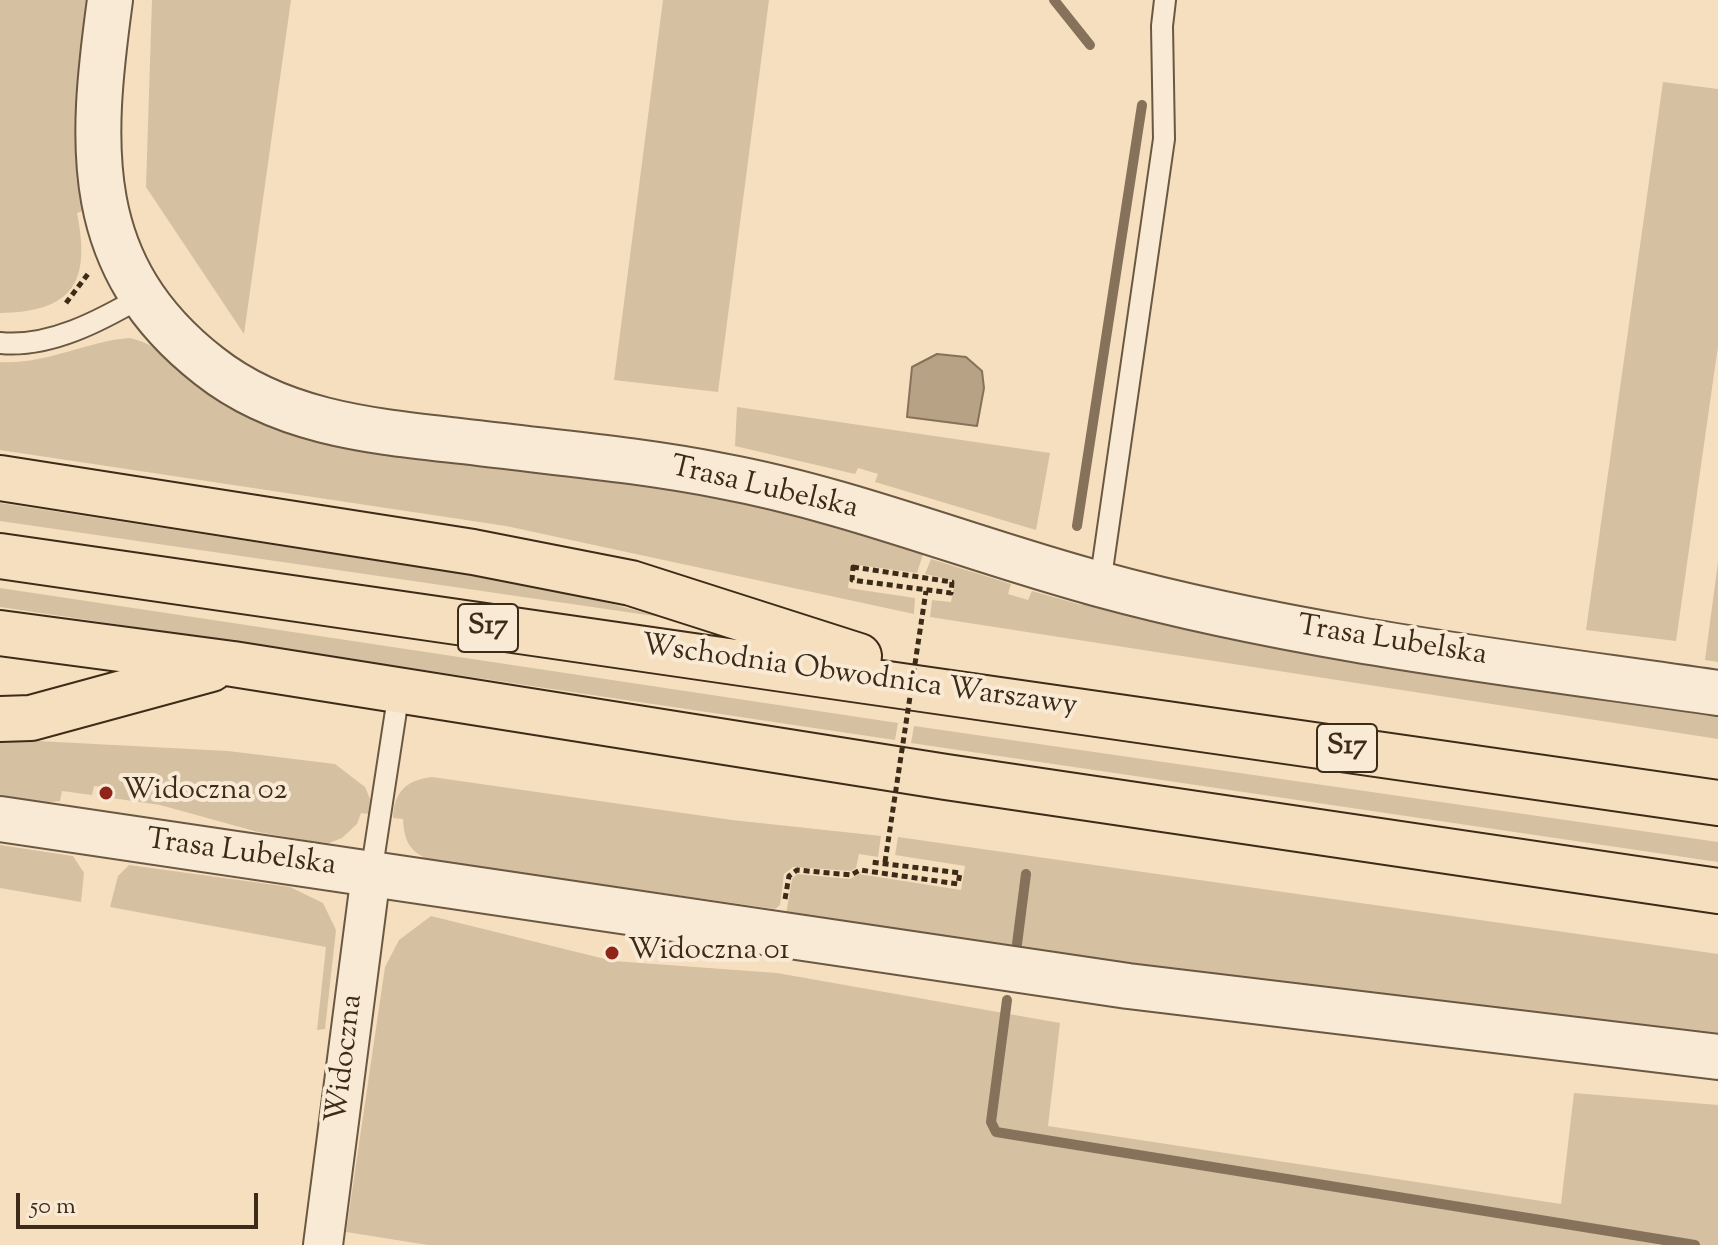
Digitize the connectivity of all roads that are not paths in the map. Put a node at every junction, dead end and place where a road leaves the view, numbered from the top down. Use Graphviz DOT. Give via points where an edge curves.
graph roads {
  1 [pos="110,0"];
  2 [pos="1165,0"];
  3 [pos="141,297"];
  4 [pos="0,343"];
  5 [pos="0,478"];
  6 [pos="0,556"];
  7 [pos="1100,584"];
  8 [pos="0,633"];
  9 [pos="233,664"];
  10 [pos="399,691"];
  11 [pos="1718,693"];
  12 [pos="976,694"];
  13 [pos="0,719"];
  14 [pos="1718,803"];
  15 [pos="0,819"];
  16 [pos="371,874"];
  17 [pos="1718,891"];
  18 [pos="1718,1057"];
  19 [pos="323,1245"];
  1 -- 3 [label="street, Trasa Lubelska" via="96,125 99,168 117,245"];
  2 -- 7 [label="lane" via="1164,139"];
  3 -- 4 [label="lane" via="103,320 64,334"];
  3 -- 7 [label="street, Trasa Lubelska" via="209,367 299,414 386,432 647,464 773,486"];
  5 -- 12 [label="highway" via="473,552 631,583"];
  6 -- 12 [label="highway, Wschodnia Obwodnica Warszawy / S17"];
  7 -- 11 [label="street, Trasa Lubelska" via="1260,622"];
  8 -- 9 [label="highway"];
  9 -- 10 [label="highway"];
  9 -- 13 [label="highway" via="31,718"];
  10 -- 16 [label="lane"];
  10 -- 17 [label="highway"];
  12 -- 14 [label="highway, Wschodnia Obwodnica Warszawy / S17"];
  15 -- 16 [label="street, Trasa Lubelska"];
  16 -- 18 [label="street, Trasa Lubelska" via="1144,988"];
  16 -- 19 [label="street, Widoczna"];
}
